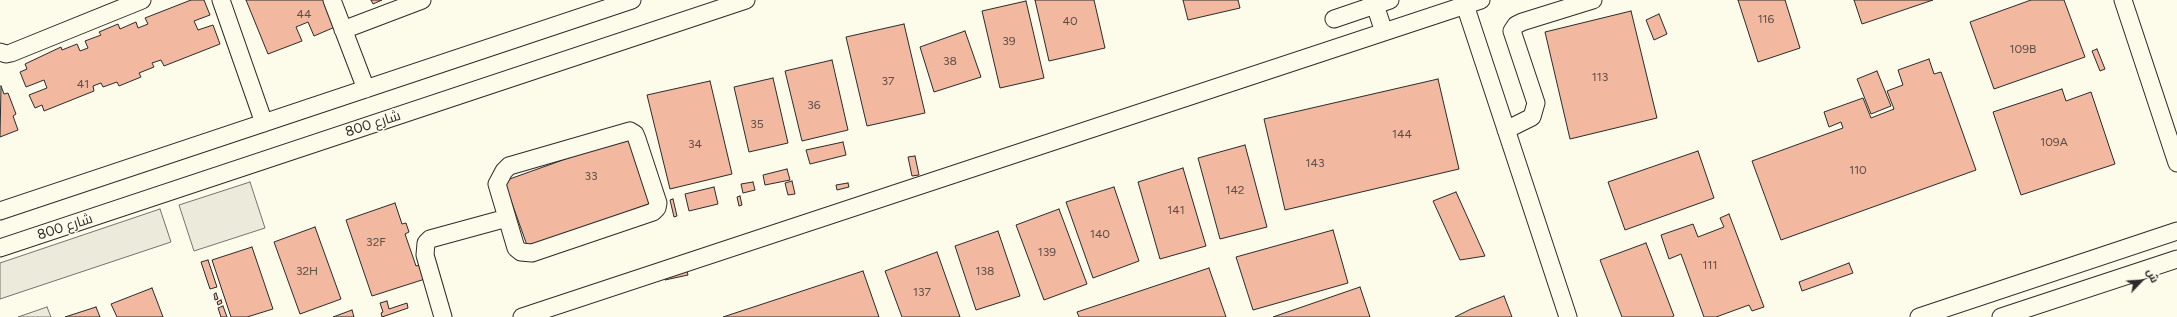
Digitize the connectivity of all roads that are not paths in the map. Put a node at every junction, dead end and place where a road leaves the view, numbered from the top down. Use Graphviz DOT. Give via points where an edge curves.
graph roads {
  1 [pos="142,0"];
  2 [pos="221,0"];
  3 [pos="332,0"];
  4 [pos="422,0"];
  5 [pos="632,0"];
  6 [pos="746,0"];
  7 [pos="2124,0"];
  8 [pos="1585,1"];
  9 [pos="1382,2"];
  10 [pos="1463,3"];
  11 [pos="711,6"];
  12 [pos="1334,19"];
  13 [pos="343,30"];
  14 [pos="1384,32"];
  15 [pos="0,52"];
  16 [pos="366,89"];
  17 [pos="264,123"];
  18 [pos="1506,130"];
  19 [pos="2177,163"];
  20 [pos="0,211"];
  21 [pos="507,218"];
  22 [pos="2177,231"];
  23 [pos="0,248"];
  24 [pos="2177,259"];
  25 [pos="443,317"];
  26 [pos="522,317"];
  27 [pos="1568,317"];
  28 [pos="1918,317"];
  29 [pos="2001,317"];
  1 -- 15 [label="street" via="11,53"];
  2 -- 17 [label="street"];
  3 -- 13 [label="street"];
  4 -- 13 [label="street"];
  5 -- 16 [label="street"];
  6 -- 11 [label="street, شارع 800"];
  7 -- 19 [label="street"];
  8 -- 18 [label="street" via="1522,22 1512,31 1536,103 1532,117"];
  9 -- 12 [label="street"];
  9 -- 14 [label="street"];
  10 -- 14 [label="street"];
  10 -- 18 [label="street"];
  11 -- 23 [label="street, شارع 800"];
  13 -- 16 [label="street"];
  14 -- 26 [label="street"];
  16 -- 17 [label="street"];
  17 -- 20 [label="street"];
  18 -- 27 [label="street"];
  21 -- 21 [label="street" via="516,248 526,254 653,212 658,203 635,134 630,131 624,132 509,166 499,177 497,184"];
  21 -- 25 [label="street" via="430,239 426,243 425,255"];
  22 -- 28 [label="street"];
  24 -- 29 [label="street"];
}
